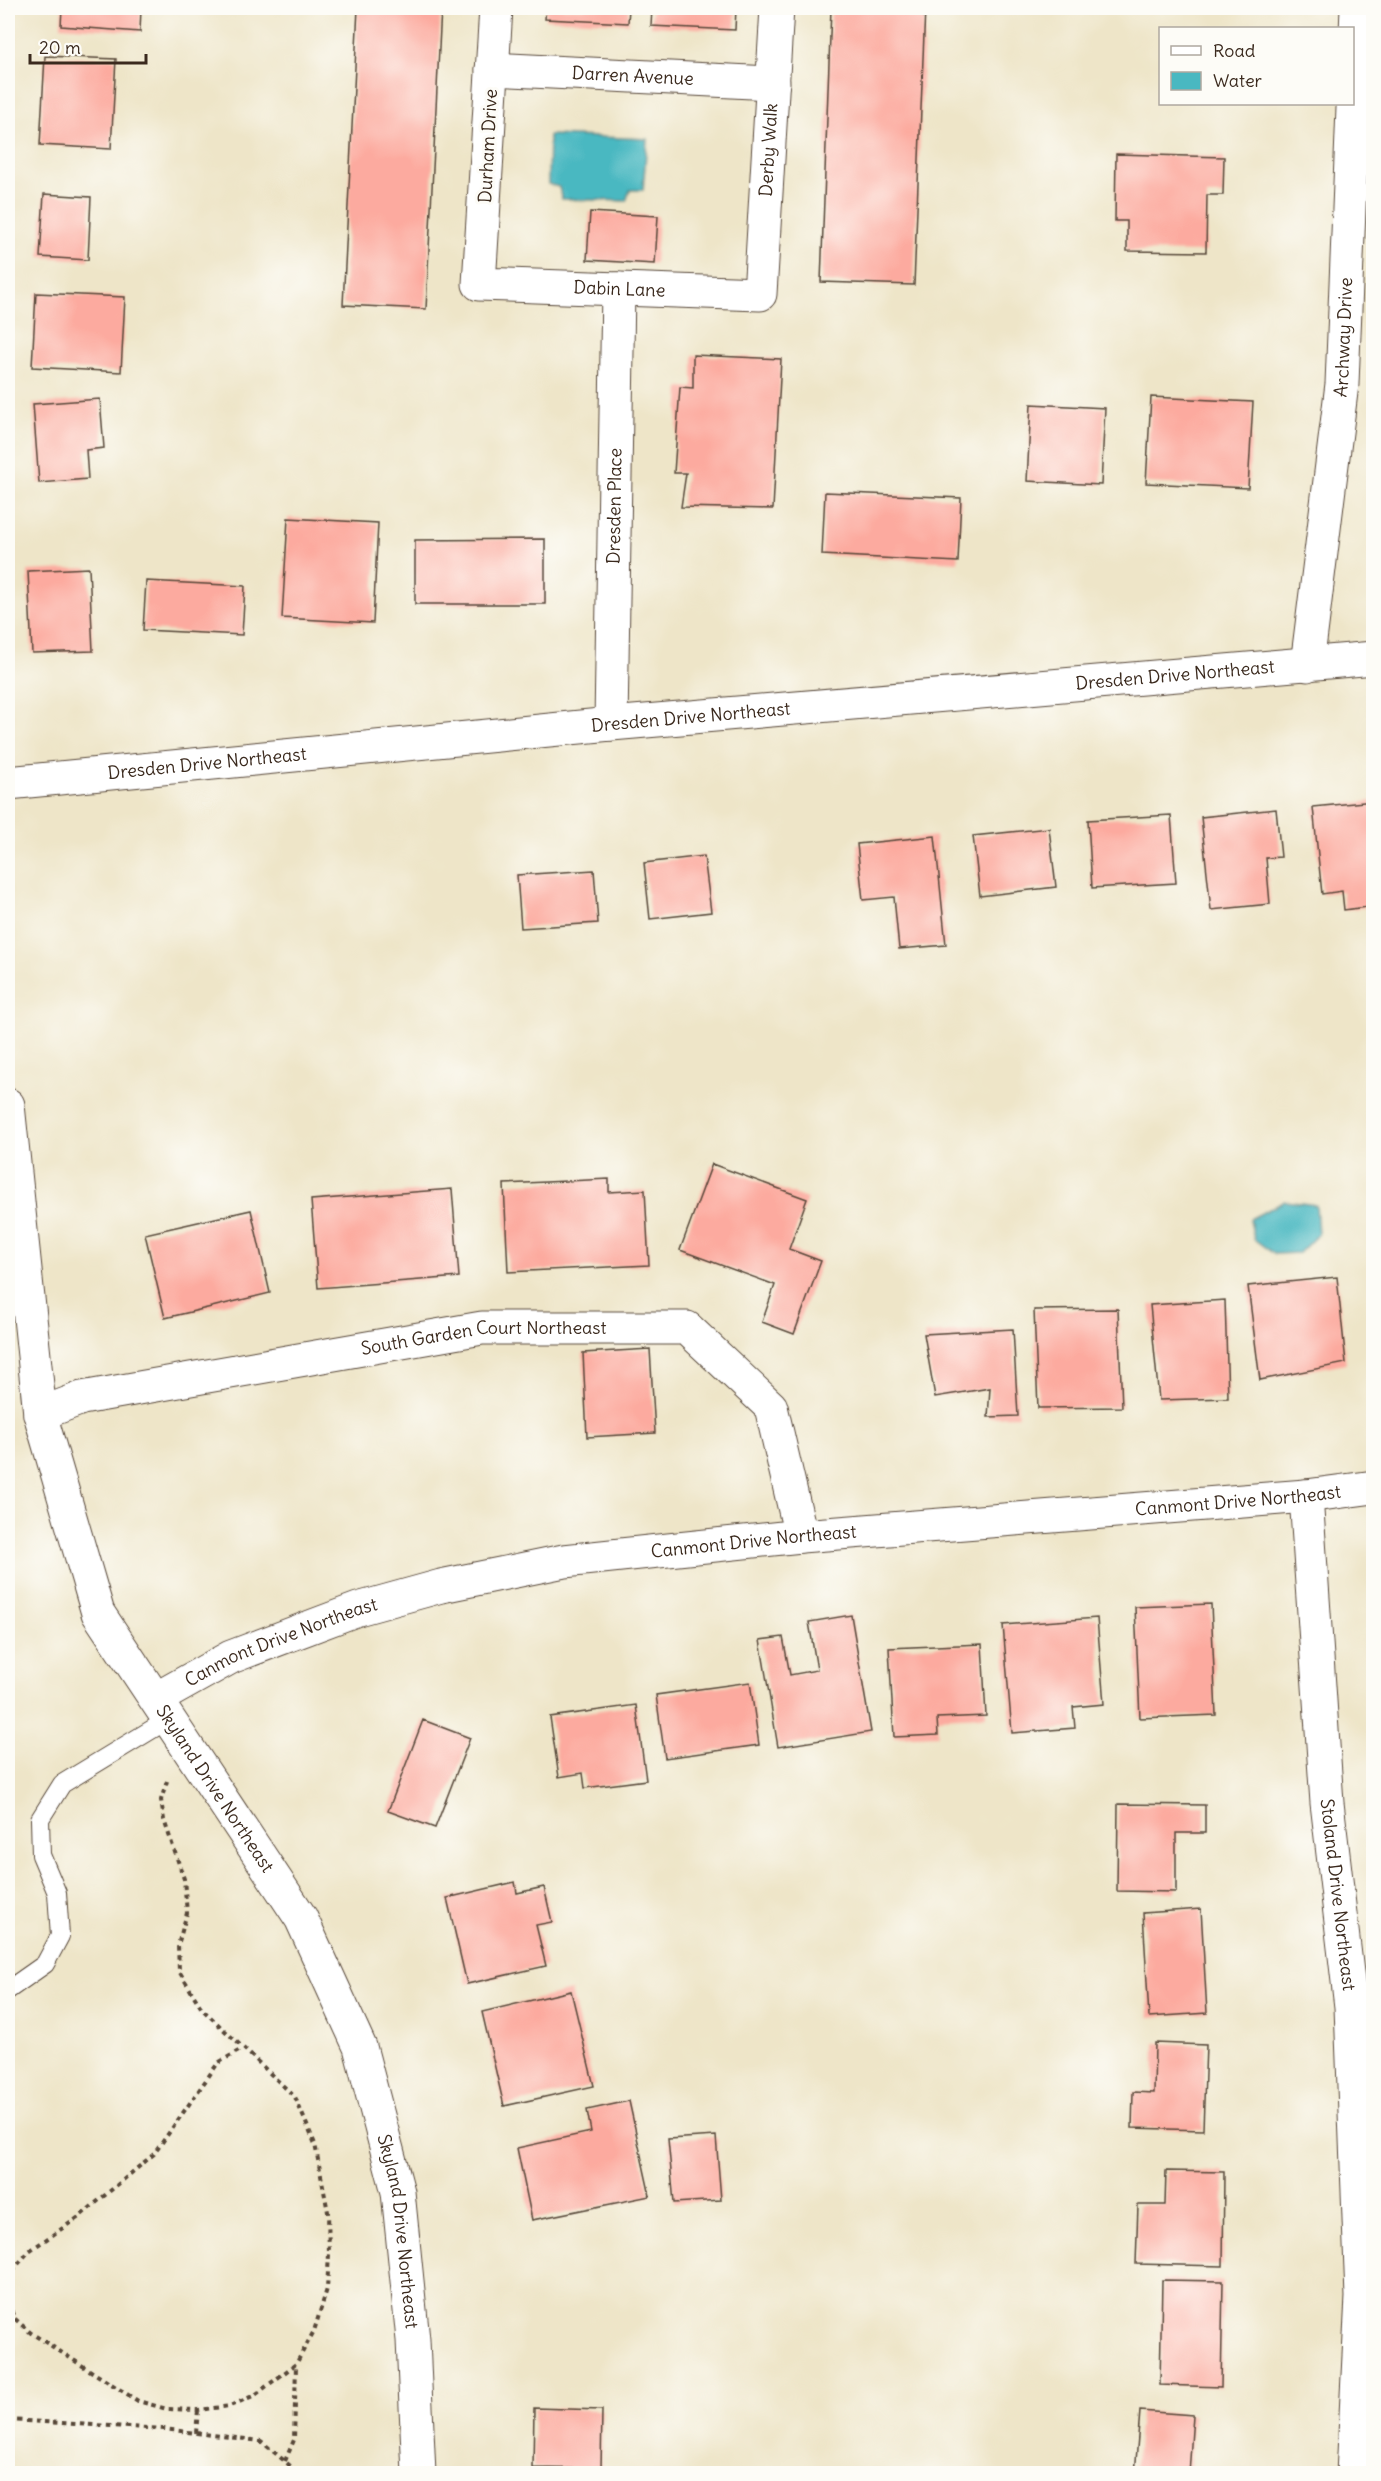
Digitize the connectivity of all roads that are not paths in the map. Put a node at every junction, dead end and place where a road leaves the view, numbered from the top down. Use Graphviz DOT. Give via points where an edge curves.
graph roads {
  1 [pos="496,8"];
  2 [pos="777,8"];
  3 [pos="1357,8"];
  4 [pos="492,69"];
  5 [pos="773,83"];
  6 [pos="1354,83"];
  7 [pos="1353,105"];
  8 [pos="479,284"];
  9 [pos="618,289"];
  10 [pos="760,294"];
  11 [pos="1374,658"];
  12 [pos="1307,665"];
  13 [pos="611,724"];
  14 [pos="8,783"];
  15 [pos="8,1105"];
  16 [pos="40,1414"];
  17 [pos="1374,1487"];
  18 [pos="1306,1496"];
  19 [pos="801,1536"];
  20 [pos="163,1709"];
  21 [pos="8,1990"];
  22 [pos="419,2474"];
  23 [pos="1353,2474"];
  1 -- 4 [label="street, Durham Drive"];
  2 -- 5 [label="street, Derby Walk"];
  3 -- 6 [label="street, Archway Drive"];
  4 -- 5 [label="street, Darren Avenue"];
  4 -- 8 [label="street, Durham Drive"];
  5 -- 10 [label="street, Derby Walk"];
  7 -- 12 [label="street, Archway Drive" via="1342,384"];
  8 -- 9 [label="street, Dabin Lane"];
  9 -- 10 [label="street, Dabin Lane"];
  9 -- 13 [label="street, Dresden Place"];
  11 -- 12 [label="street, Dresden Drive Northeast"];
  12 -- 13 [label="street, Dresden Drive Northeast"];
  13 -- 14 [label="street, Dresden Drive Northeast"];
  15 -- 16 [label="street, Skyland Drive Northeast"];
  16 -- 19 [label="street, South Garden Court Northeast" via="82,1398 482,1328 687,1328 771,1407"];
  16 -- 20 [label="street, Skyland Drive Northeast" via="98,1613"];
  17 -- 18 [label="street, Canmont Drive Northeast"];
  18 -- 19 [label="street, Canmont Drive Northeast"];
  18 -- 23 [label="street, Stoland Drive Northeast" via="1328,1803 1351,2007 1362,2297"];
  19 -- 20 [label="street, Canmont Drive Northeast" via="564,1561 441,1586 358,1609 231,1657"];
  20 -- 21 [label="lane" via="62,1784 40,1820 41,1855 57,1893 60,1936 45,1964"];
  20 -- 22 [label="street, Skyland Drive Northeast" via="301,1918 360,2047 398,2192 413,2340"];
}
